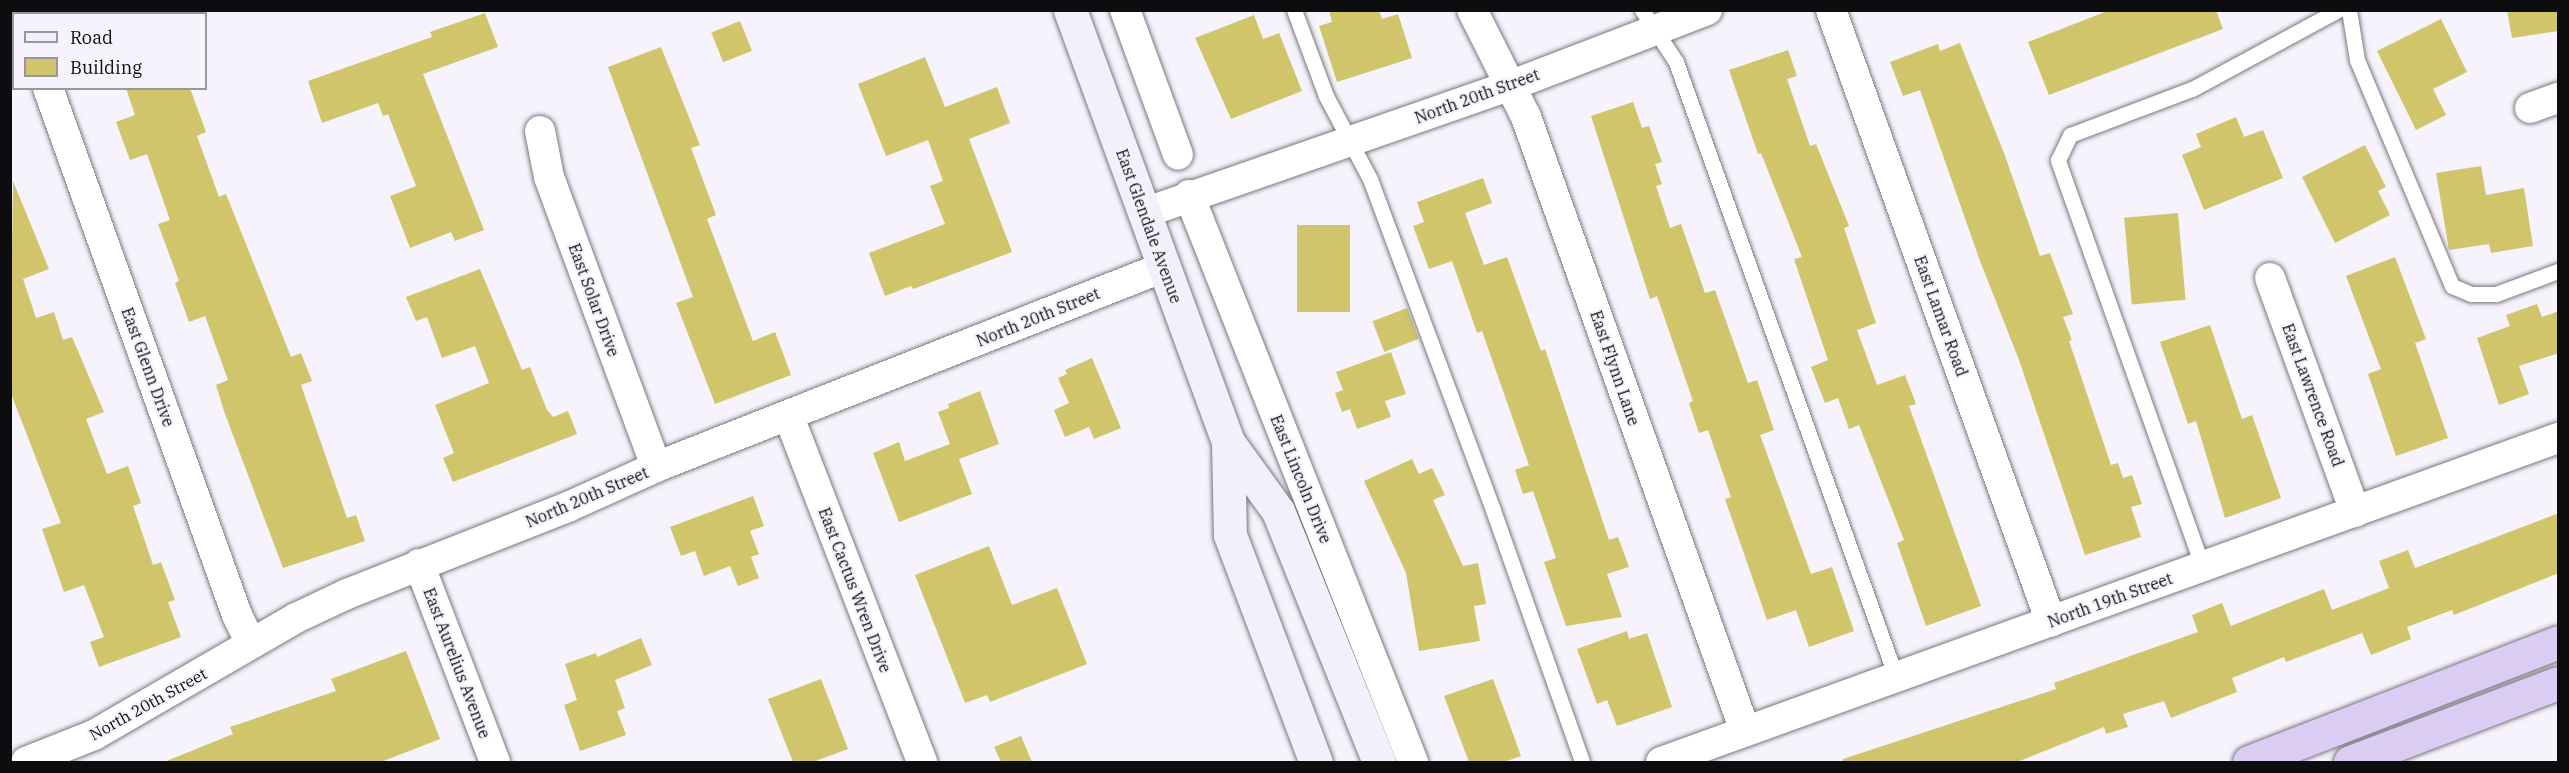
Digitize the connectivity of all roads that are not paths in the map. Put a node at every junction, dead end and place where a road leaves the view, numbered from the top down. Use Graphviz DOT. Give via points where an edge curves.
graph roads {
  1 [pos="1070,10"];
  2 [pos="1125,10"];
  3 [pos="1294,10"];
  4 [pos="1472,10"];
  5 [pos="1707,10"];
  6 [pos="1832,10"];
  7 [pos="2338,10"];
  8 [pos="2349,10"];
  9 [pos="1648,20"];
  10 [pos="1512,85"];
  11 [pos="49,90"];
  12 [pos="2559,98"];
  13 [pos="2530,108"];
  14 [pos="540,131"];
  15 [pos="1349,143"];
  16 [pos="1178,155"];
  17 [pos="1189,195"];
  18 [pos="1144,213"];
  19 [pos="1164,267"];
  20 [pos="2559,271"];
  21 [pos="2270,278"];
  22 [pos="789,417"];
  23 [pos="2559,438"];
  24 [pos="1228,442"];
  25 [pos="656,467"];
  26 [pos="2355,513"];
  27 [pos="419,564"];
  28 [pos="2202,565"];
  29 [pos="2051,622"];
  30 [pos="2559,642"];
  31 [pos="251,644"];
  32 [pos="1896,677"];
  33 [pos="2559,682"];
  34 [pos="1746,731"];
  35 [pos="26,762"];
  36 [pos="495,762"];
  37 [pos="922,762"];
  38 [pos="1316,762"];
  39 [pos="1379,762"];
  40 [pos="1413,762"];
  41 [pos="1582,762"];
  42 [pos="1661,762"];
  43 [pos="2249,762"];
  44 [pos="2350,762"];
  1 -- 18 [label="main road, East Glendale Avenue"];
  2 -- 16 [label="street"];
  3 -- 15 [label="lane" via="1326,96"];
  4 -- 10 [label="street, East Flynn Lane"];
  5 -- 9 [label="street, North 20th Street"];
  6 -- 29 [label="street, East Lamar Road"];
  7 -- 28 [label="lane" via="2192,89 2070,135 2058,160"];
  8 -- 20 [label="lane" via="2356,60 2452,286 2471,294 2496,294"];
  9 -- 10 [label="street, North 20th Street"];
  9 -- 32 [label="lane" via="1676,62"];
  10 -- 15 [label="street, North 20th Street"];
  10 -- 34 [label="street, East Flynn Lane"];
  11 -- 31 [label="street, East Glenn Drive"];
  12 -- 13 [label="street"];
  14 -- 25 [label="street, East Solar Drive" via="549,177"];
  15 -- 17 [label="street, North 20th Street"];
  15 -- 41 [label="lane" via="1370,179 1529,607"];
  17 -- 18 [label="street, North 20th Street"];
  17 -- 40 [label="street, East Lincoln Drive"];
  18 -- 19 [label="main road, East Glendale Avenue"];
  19 -- 22 [label="street, North 20th Street"];
  19 -- 24 [label="main road, East Glendale Avenue"];
  21 -- 26 [label="street, East Lawrence Road"];
  22 -- 25 [label="street, North 20th Street"];
  22 -- 37 [label="street, East Cactus Wren Drive"];
  23 -- 26 [label="street, North 19th Street"];
  24 -- 38 [label="main road, East Glendale Avenue" via="1230,535"];
  24 -- 39 [label="main road, East Glendale Avenue" via="1278,511"];
  25 -- 27 [label="street, North 20th Street" via="568,507"];
  26 -- 28 [label="street, North 19th Street"];
  27 -- 31 [label="street, North 20th Street" via="296,618"];
  27 -- 36 [label="street, East Aurelius Avenue"];
  28 -- 29 [label="street, North 19th Street"];
  29 -- 32 [label="street, North 19th Street"];
  30 -- 43 [label="highway"];
  31 -- 35 [label="street, North 20th Street" via="94,735"];
  32 -- 34 [label="street, North 19th Street"];
  33 -- 44 [label="highway"];
  34 -- 42 [label="street, North 19th Street"];
}
